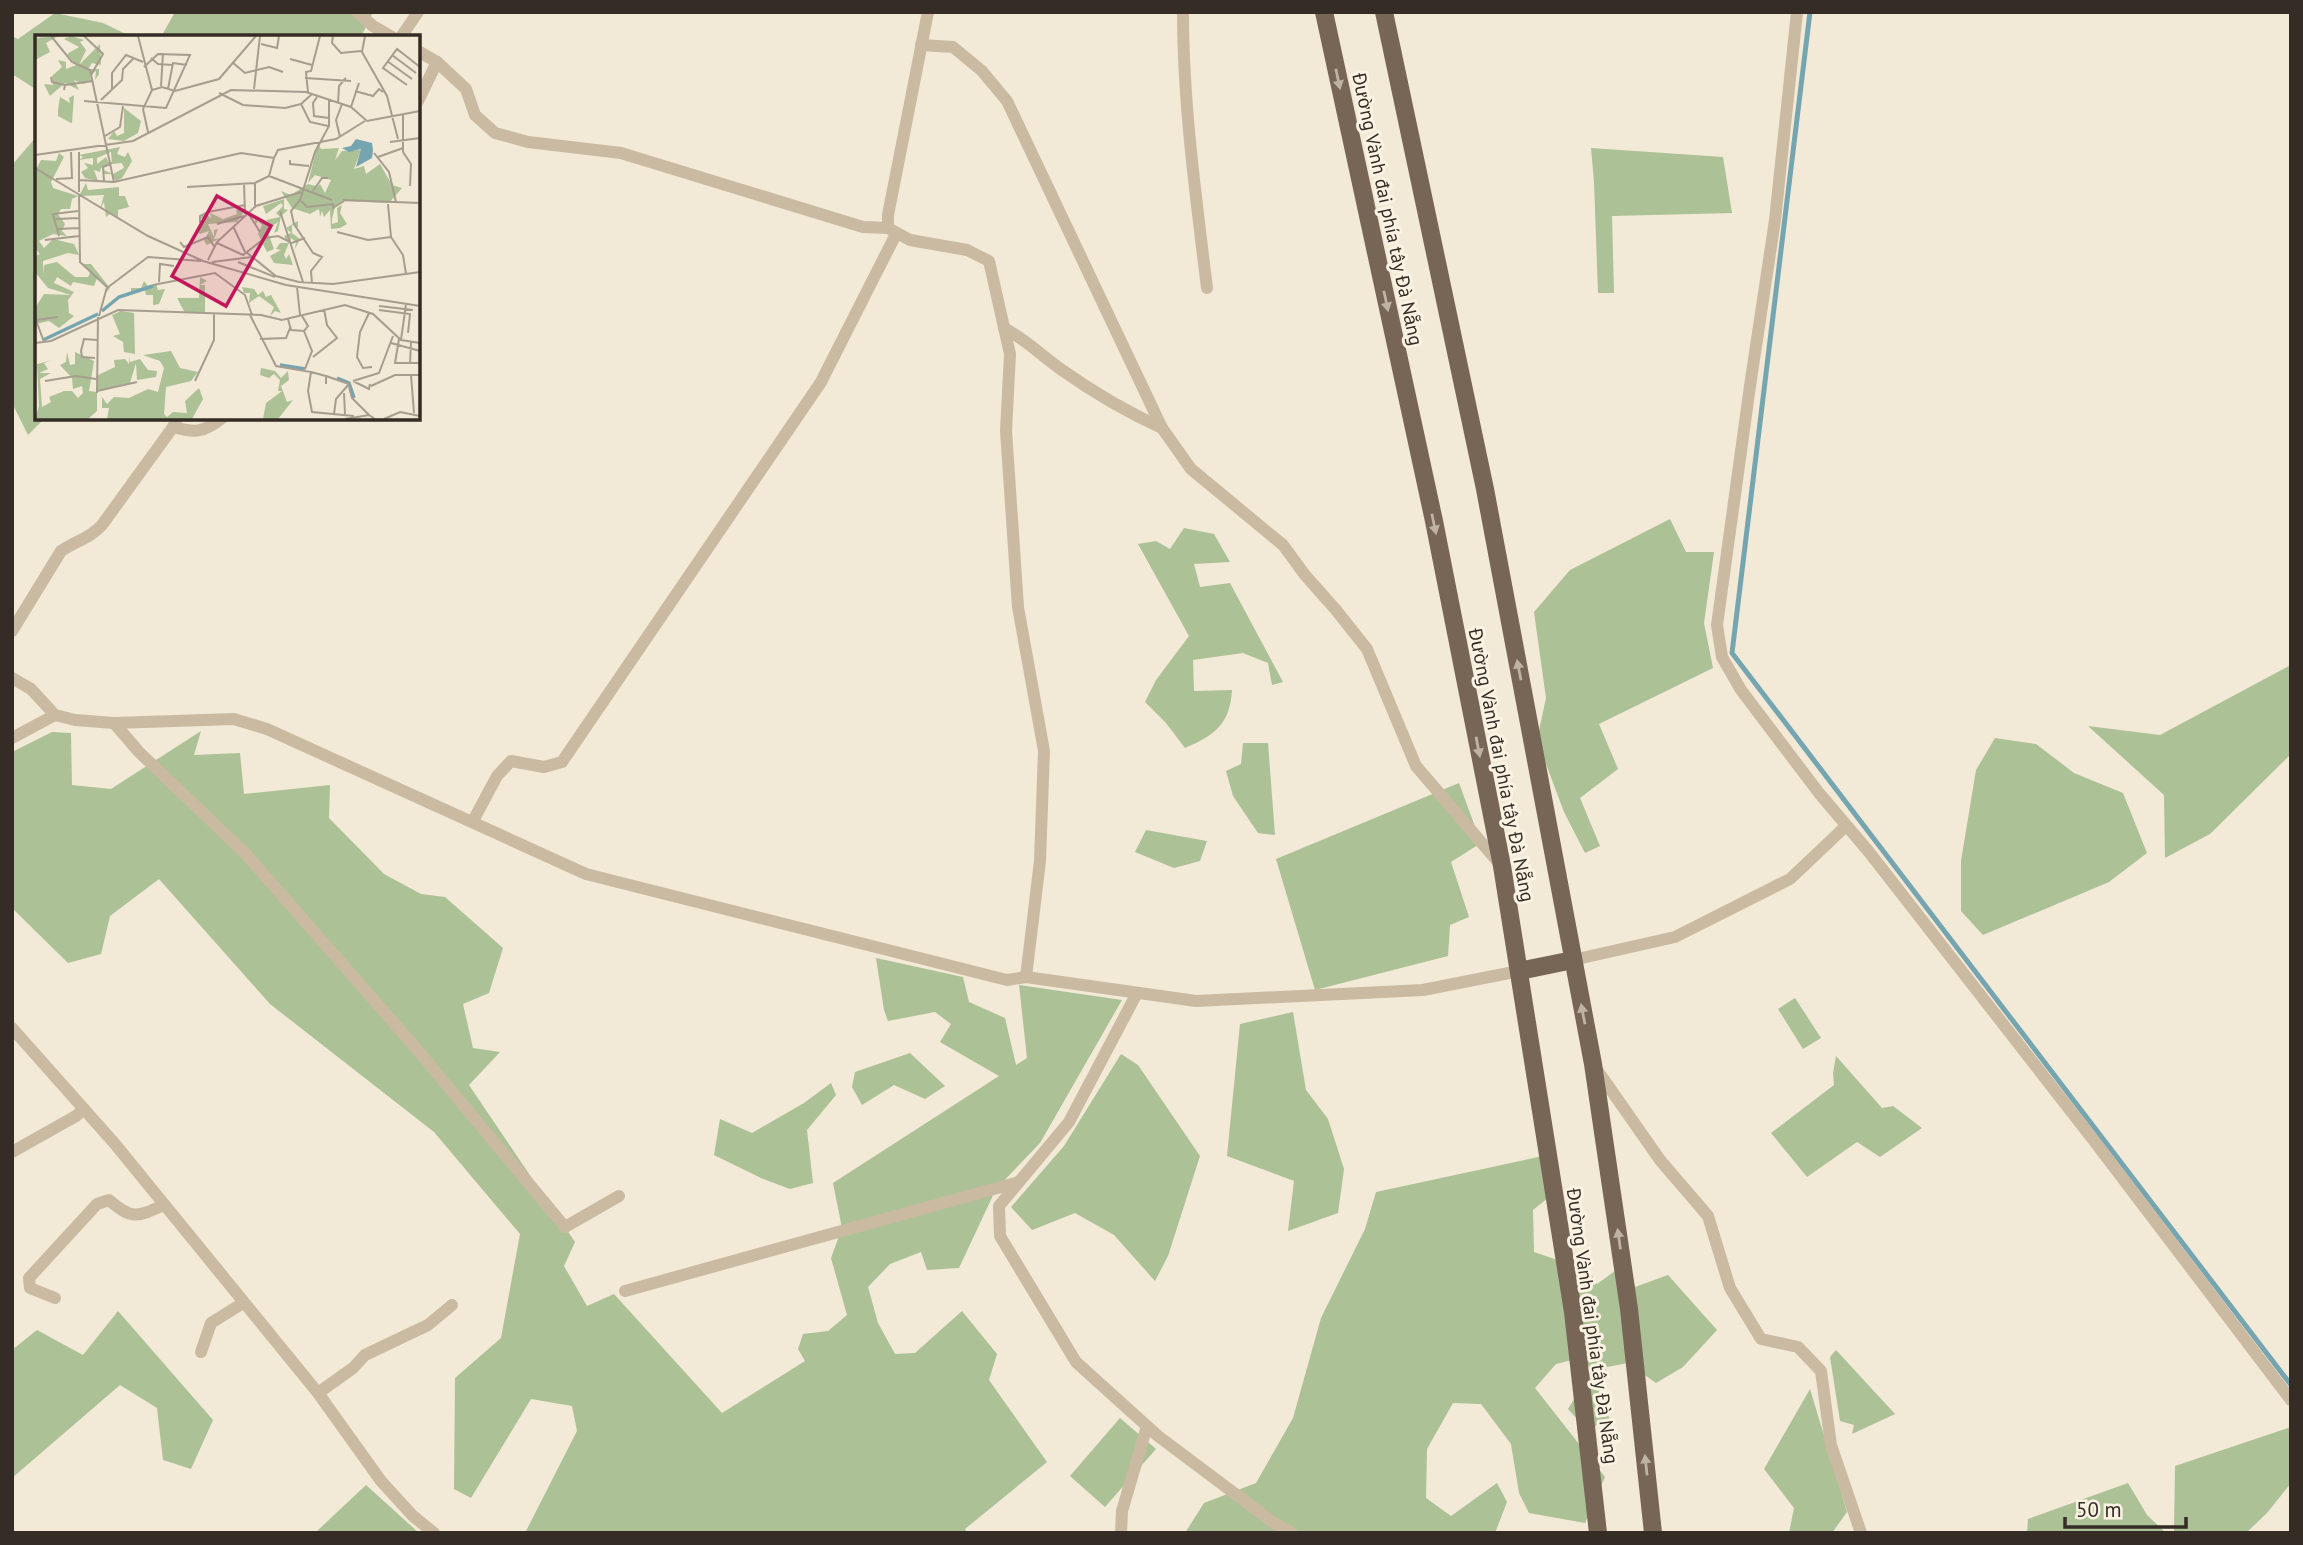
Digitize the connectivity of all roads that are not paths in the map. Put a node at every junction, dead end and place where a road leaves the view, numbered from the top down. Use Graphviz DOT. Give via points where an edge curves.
graph roads {
  1 [pos="357,12"];
  2 [pos="418,12"];
  3 [pos="928,12"];
  4 [pos="1183,12"];
  5 [pos="1324,12"];
  6 [pos="1384,12"];
  7 [pos="1797,12"];
  8 [pos="389,35"];
  9 [pos="402,35"];
  10 [pos="921,45"];
  11 [pos="420,52"];
  12 [pos="437,62"];
  13 [pos="420,97"];
  14 [pos="892,231"];
  15 [pos="1207,288"];
  16 [pos="1004,328"];
  17 [pos="220,420"];
  18 [pos="175,423"];
  19 [pos="1162,428"];
  20 [pos="12,631"];
  21 [pos="12,678"];
  22 [pos="55,715"];
  23 [pos="114,723"];
  24 [pos="12,737"];
  25 [pos="473,821"];
  26 [pos="1846,826"];
  27 [pos="1502,866"];
  28 [pos="1573,960"];
  29 [pos="1519,971"];
  30 [pos="1026,977"];
  31 [pos="1138,993"];
  32 [pos="12,1028"];
  33 [pos="1592,1064"];
  34 [pos="84,1109"];
  35 [pos="12,1152"];
  36 [pos="1019,1182"];
  37 [pos="618,1196"];
  38 [pos="164,1205"];
  39 [pos="625,1291"];
  40 [pos="55,1298"];
  41 [pos="243,1303"];
  42 [pos="452,1306"];
  43 [pos="201,1352"];
  44 [pos="318,1393"];
  45 [pos="2291,1400"];
  46 [pos="1147,1426"];
  47 [pos="434,1533"];
  48 [pos="1121,1533"];
  49 [pos="1292,1533"];
  50 [pos="1598,1533"];
  51 [pos="1653,1533"];
  52 [pos="1861,1533"];
  1 -- 8 [label="street"];
  2 -- 9 [label="street"];
  3 -- 10 [label="street"];
  4 -- 15 [label="street" via="1192,164"];
  5 -- 27 [label="main road, Đường Vành đai phía tây Đà Nẵng, one-way" via="1434,521"];
  28 -- 6 [label="main road, Đường Vành đai phía tây Đà Nẵng, one-way" via="1485,489"];
  7 -- 26 [label="street" via="1775,220 1725,558 1718,643 1741,690"];
  10 -- 14 [label="street" via="888,215"];
  10 -- 19 [label="street" via="953,47 982,71 1007,102"];
  11 -- 12 [label="street"];
  12 -- 13 [label="street"];
  12 -- 14 [label="street" via="466,89 475,115 495,133 528,142 621,153 863,227"];
  14 -- 16 [label="street" via="911,240 967,250 989,261"];
  14 -- 25 [label="street" via="821,382 562,762 544,767 511,761 497,776"];
  16 -- 19 [label="street" via="1117,405"];
  16 -- 30 [label="street" via="1010,354 1006,431 1018,607 1044,751 1040,861"];
  17 -- 18 [label="street" via="194,433"];
  18 -- 20 [label="street" via="102,525 61,551"];
  19 -- 27 [label="street" via="1192,469 1283,545 1367,649 1416,766"];
  21 -- 22 [label="street" via="31,689"];
  22 -- 23 [label="street"];
  22 -- 24 [label="street"];
  23 -- 25 [label="street" via="234,719 268,729"];
  23 -- 37 [label="street" via="245,853 565,1227"];
  25 -- 30 [label="street" via="586,874 1007,980"];
  26 -- 28 [label="street" via="1790,879 1675,937"];
  26 -- 45 [label="street" via="2087,1131"];
  27 -- 29 [label="main road, Đường Vành đai phía tây Đà Nẵng"];
  28 -- 29 [label="main road"];
  33 -- 28 [label="main road, Đường Vành đai phía tây Đà Nẵng, one-way"];
  29 -- 31 [label="street" via="1423,990 1196,1001"];
  29 -- 50 [label="main road, Đường Vành đai phía tây Đà Nẵng" via="1573,1312"];
  30 -- 31 [label="street"];
  31 -- 36 [label="street" via="1069,1122"];
  32 -- 34 [label="street"];
  51 -- 33 [label="main road, Đường Vành đai phía tây Đà Nẵng, one-way" via="1629,1309"];
  33 -- 52 [label="street" via="1660,1160 1708,1216 1730,1289 1761,1339 1798,1347 1821,1371 1831,1445"];
  34 -- 35 [label="street"];
  34 -- 38 [label="street"];
  36 -- 39 [label="street"];
  36 -- 46 [label="street" via="999,1206 1000,1236 1076,1362"];
  38 -- 40 [label="street" via="133,1216 109,1200 97,1204 29,1278 30,1288"];
  38 -- 41 [label="street"];
  41 -- 43 [label="street" via="211,1323"];
  41 -- 44 [label="street"];
  42 -- 44 [label="street" via="428,1325 365,1355"];
  44 -- 47 [label="street" via="381,1481"];
  46 -- 48 [label="street" via="1122,1511"];
  46 -- 49 [label="street"];
}
